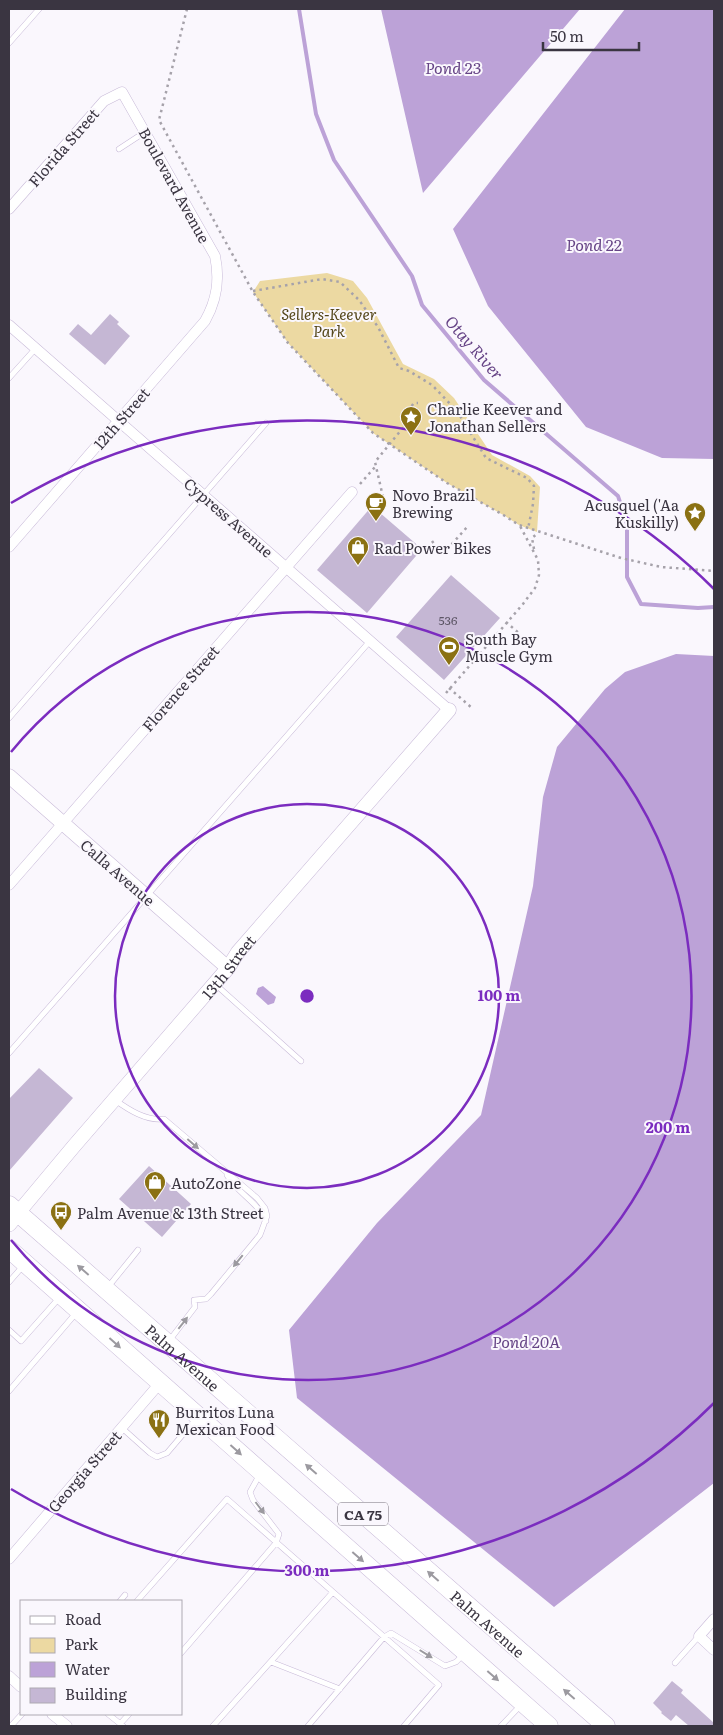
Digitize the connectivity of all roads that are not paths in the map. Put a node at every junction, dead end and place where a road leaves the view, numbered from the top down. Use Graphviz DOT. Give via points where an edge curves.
graph roads {
  1 [pos="39,9"];
  2 [pos="9,43"];
  3 [pos="122,92"];
  4 [pos="145,132"];
  5 [pos="120,149"];
  6 [pos="9,209"];
  7 [pos="218,282"];
  8 [pos="9,324"];
  9 [pos="36,348"];
  10 [pos="9,378"];
  11 [pos="119,420"];
  12 [pos="266,423"];
  13 [pos="354,490"];
  14 [pos="203,495"];
  15 [pos="9,547"];
  16 [pos="286,568"];
  17 [pos="370,641"];
  18 [pos="449,710"];
  19 [pos="9,718"];
  20 [pos="9,776"];
  21 [pos="62,823"];
  22 [pos="9,885"];
  23 [pos="146,897"];
  24 [pos="228,968"];
  25 [pos="214,984"];
  26 [pos="9,1053"];
  27 [pos="301,1061"];
  28 [pos="114,1100"];
  29 [pos="12,1214"];
  30 [pos="9,1249"];
  31 [pos="138,1250"];
  32 [pos="25,1264"];
  33 [pos="9,1282"];
  34 [pos="106,1290"];
  35 [pos="62,1295"];
  36 [pos="79,1310"];
  37 [pos="9,1330"];
  38 [pos="167,1343"];
  39 [pos="160,1383"];
  40 [pos="9,1391"];
  41 [pos="198,1416"];
  42 [pos="122,1428"];
  43 [pos="262,1472"];
  44 [pos="276,1543"];
  45 [pos="9,1559"];
  46 [pos="333,1592"];
  47 [pos="125,1595"];
  48 [pos="121,1600"];
  49 [pos="138,1600"];
  50 [pos="714,1620"];
  51 [pos="699,1636"];
  52 [pos="384,1637"];
  53 [pos="714,1650"];
  54 [pos="182,1652"];
  55 [pos="466,1652"];
  56 [pos="271,1662"];
  57 [pos="675,1663"];
  58 [pos="9,1676"];
  59 [pos="20,1686"];
  60 [pos="340,1689"];
  61 [pos="523,1703"];
  62 [pos="21,1715"];
  63 [pos="53,1715"];
  64 [pos="109,1715"];
  65 [pos="121,1725"];
  66 [pos="11,1726"];
  67 [pos="66,1726"];
  68 [pos="213,1726"];
  69 [pos="308,1726"];
  70 [pos="404,1726"];
  71 [pos="501,1726"];
  72 [pos="549,1726"];
  73 [pos="606,1726"];
  1 -- 2 [label="lane"];
  3 -- 4 [label="street, Boulevard Avenue"];
  3 -- 6 [label="street, Florida Street" via="104,101"];
  4 -- 5 [label="lane"];
  4 -- 7 [label="street, Boulevard Avenue" via="215,256"];
  7 -- 11 [label="street, 12th Street" via="215,300 205,321"];
  8 -- 9 [label="street, Cypress Avenue"];
  9 -- 10 [label="lane"];
  9 -- 11 [label="street, Cypress Avenue"];
  11 -- 14 [label="street, Cypress Avenue"];
  11 -- 15 [label="street, 12th Street"];
  12 -- 14 [label="lane"];
  13 -- 16 [label="street, Florence Street"];
  14 -- 16 [label="street, Cypress Avenue"];
  14 -- 19 [label="lane"];
  16 -- 17 [label="street, Cypress Avenue"];
  16 -- 21 [label="street, Florence Street"];
  17 -- 18 [label="street, Cypress Avenue"];
  17 -- 23 [label="lane"];
  18 -- 24 [label="street, 13th Street" via="238,952"];
  20 -- 21 [label="street, Calla Avenue"];
  21 -- 22 [label="street, Florence Street"];
  21 -- 23 [label="street, Calla Avenue"];
  23 -- 24 [label="street, Calla Avenue"];
  23 -- 26 [label="lane"];
  24 -- 25 [label="street, 13th Street"];
  25 -- 27 [label="lane"];
  25 -- 28 [label="street, 13th Street"];
  28 -- 29 [label="street, 13th Street"];
  28 -- 38 [label="lane" via="154,1120 164,1119 257,1198 268,1216 260,1234 211,1294 206,1299 194,1300 195,1308"];
  34 -- 29 [label="highway, Palm Avenue / CA 75, one-way"];
  30 -- 32 [label="highway, CA 75"];
  31 -- 34 [label="lane"];
  32 -- 33 [label="lane"];
  32 -- 35 [label="highway, CA 75"];
  34 -- 38 [label="highway, Palm Avenue / CA 75"];
  35 -- 36 [label="highway, CA 75"];
  35 -- 37 [label="lane" via="21,1341"];
  36 -- 39 [label="highway, CA 75, one-way"];
  36 -- 40 [label="lane"];
  73 -- 38 [label="highway, Palm Avenue / CA 75, one-way"];
  39 -- 41 [label="highway, CA 75"];
  39 -- 42 [label="street, Georgia Street"];
  41 -- 42 [label="lane" via="167,1453 157,1457"];
  41 -- 43 [label="highway, CA 75, one-way"];
  42 -- 45 [label="street, Georgia Street"];
  43 -- 44 [label="lane, one-way" via="250,1492 279,1534"];
  43 -- 55 [label="highway, CA 75, one-way"];
  44 -- 46 [label="lane"];
  44 -- 49 [label="lane" via="227,1499"];
  44 -- 54 [label="lane"];
  46 -- 52 [label="lane"];
  46 -- 56 [label="lane"];
  47 -- 48 [label="lane"];
  50 -- 51 [label="street"];
  51 -- 53 [label="street"];
  51 -- 57 [label="lane"];
  52 -- 55 [label="lane, one-way" via="391,1633 445,1666 456,1662"];
  52 -- 60 [label="lane"];
  52 -- 70 [label="lane" via="440,1685"];
  55 -- 61 [label="highway, CA 75, one-way"];
  56 -- 60 [label="lane"];
  56 -- 68 [label="lane"];
  58 -- 59 [label="street"];
  60 -- 69 [label="lane"];
  61 -- 71 [label="lane"];
  61 -- 72 [label="highway, CA 75"];
  62 -- 66 [label="lane"];
  63 -- 67 [label="street"];
  64 -- 65 [label="lane"];
}
